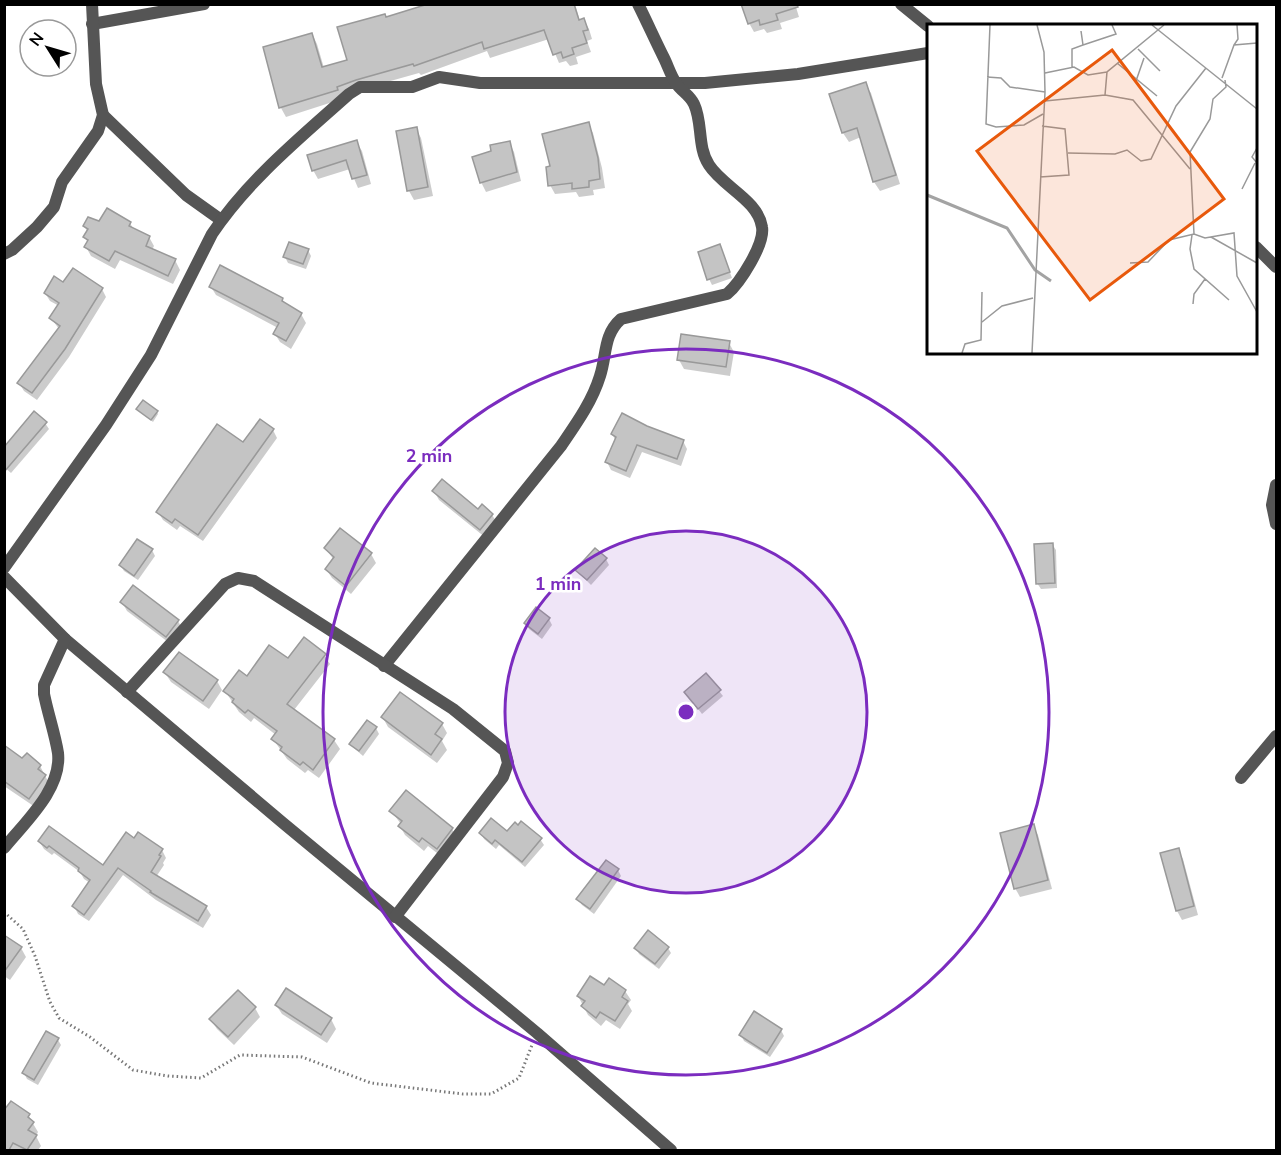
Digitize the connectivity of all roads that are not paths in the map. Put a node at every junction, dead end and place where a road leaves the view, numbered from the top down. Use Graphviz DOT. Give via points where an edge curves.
graph roads {
  1 [pos="92,4"];
  2 [pos="204,4"];
  3 [pos="638,4"];
  4 [pos="901,4"];
  5 [pos="92,24"];
  6 [pos="927,25"];
  7 [pos="927,53"];
  8 [pos="676,83"];
  9 [pos="103,115"];
  10 [pos="221,220"];
  11 [pos="1257,248"];
  12 [pos="4,254"];
  13 [pos="1276,267"];
  14 [pos="1276,485"];
  15 [pos="1276,524"];
  16 [pos="4,568"];
  17 [pos="4,577"];
  18 [pos="66,639"];
  19 [pos="384,666"];
  20 [pos="127,692"];
  21 [pos="1276,736"];
  22 [pos="1241,778"];
  23 [pos="4,848"];
  24 [pos="395,917"];
  25 [pos="671,1150"];
  1 -- 5 [label="street"];
  2 -- 5 [label="street"];
  3 -- 8 [label="street"];
  4 -- 6 [label="street"];
  5 -- 9 [label="street" via="96,84"];
  7 -- 8 [label="street" via="798,74"];
  8 -- 10 [label="street" via="480,83 439,78 412,87 360,87 272,165"];
  8 -- 19 [label="street" via="694,105 708,165 753,208 762,224 761,241 736,287 727,294 621,319 612,327 600,376 585,411"];
  9 -- 10 [label="street" via="186,195"];
  9 -- 12 [label="street" via="98,131 62,182 54,207"];
  10 -- 16 [label="street" via="151,355"];
  11 -- 13 [label="street"];
  14 -- 15 [label="street" via="1272,505"];
  17 -- 18 [label="street"];
  18 -- 20 [label="street"];
  18 -- 23 [label="street" via="44,685 58,755 56,776 50,791"];
  19 -- 20 [label="street" via="254,581 238,578 225,584"];
  19 -- 24 [label="street" via="453,709 505,751 508,763 503,777"];
  20 -- 24 [label="street"];
  21 -- 22 [label="street"];
  24 -- 25 [label="street"];
}
